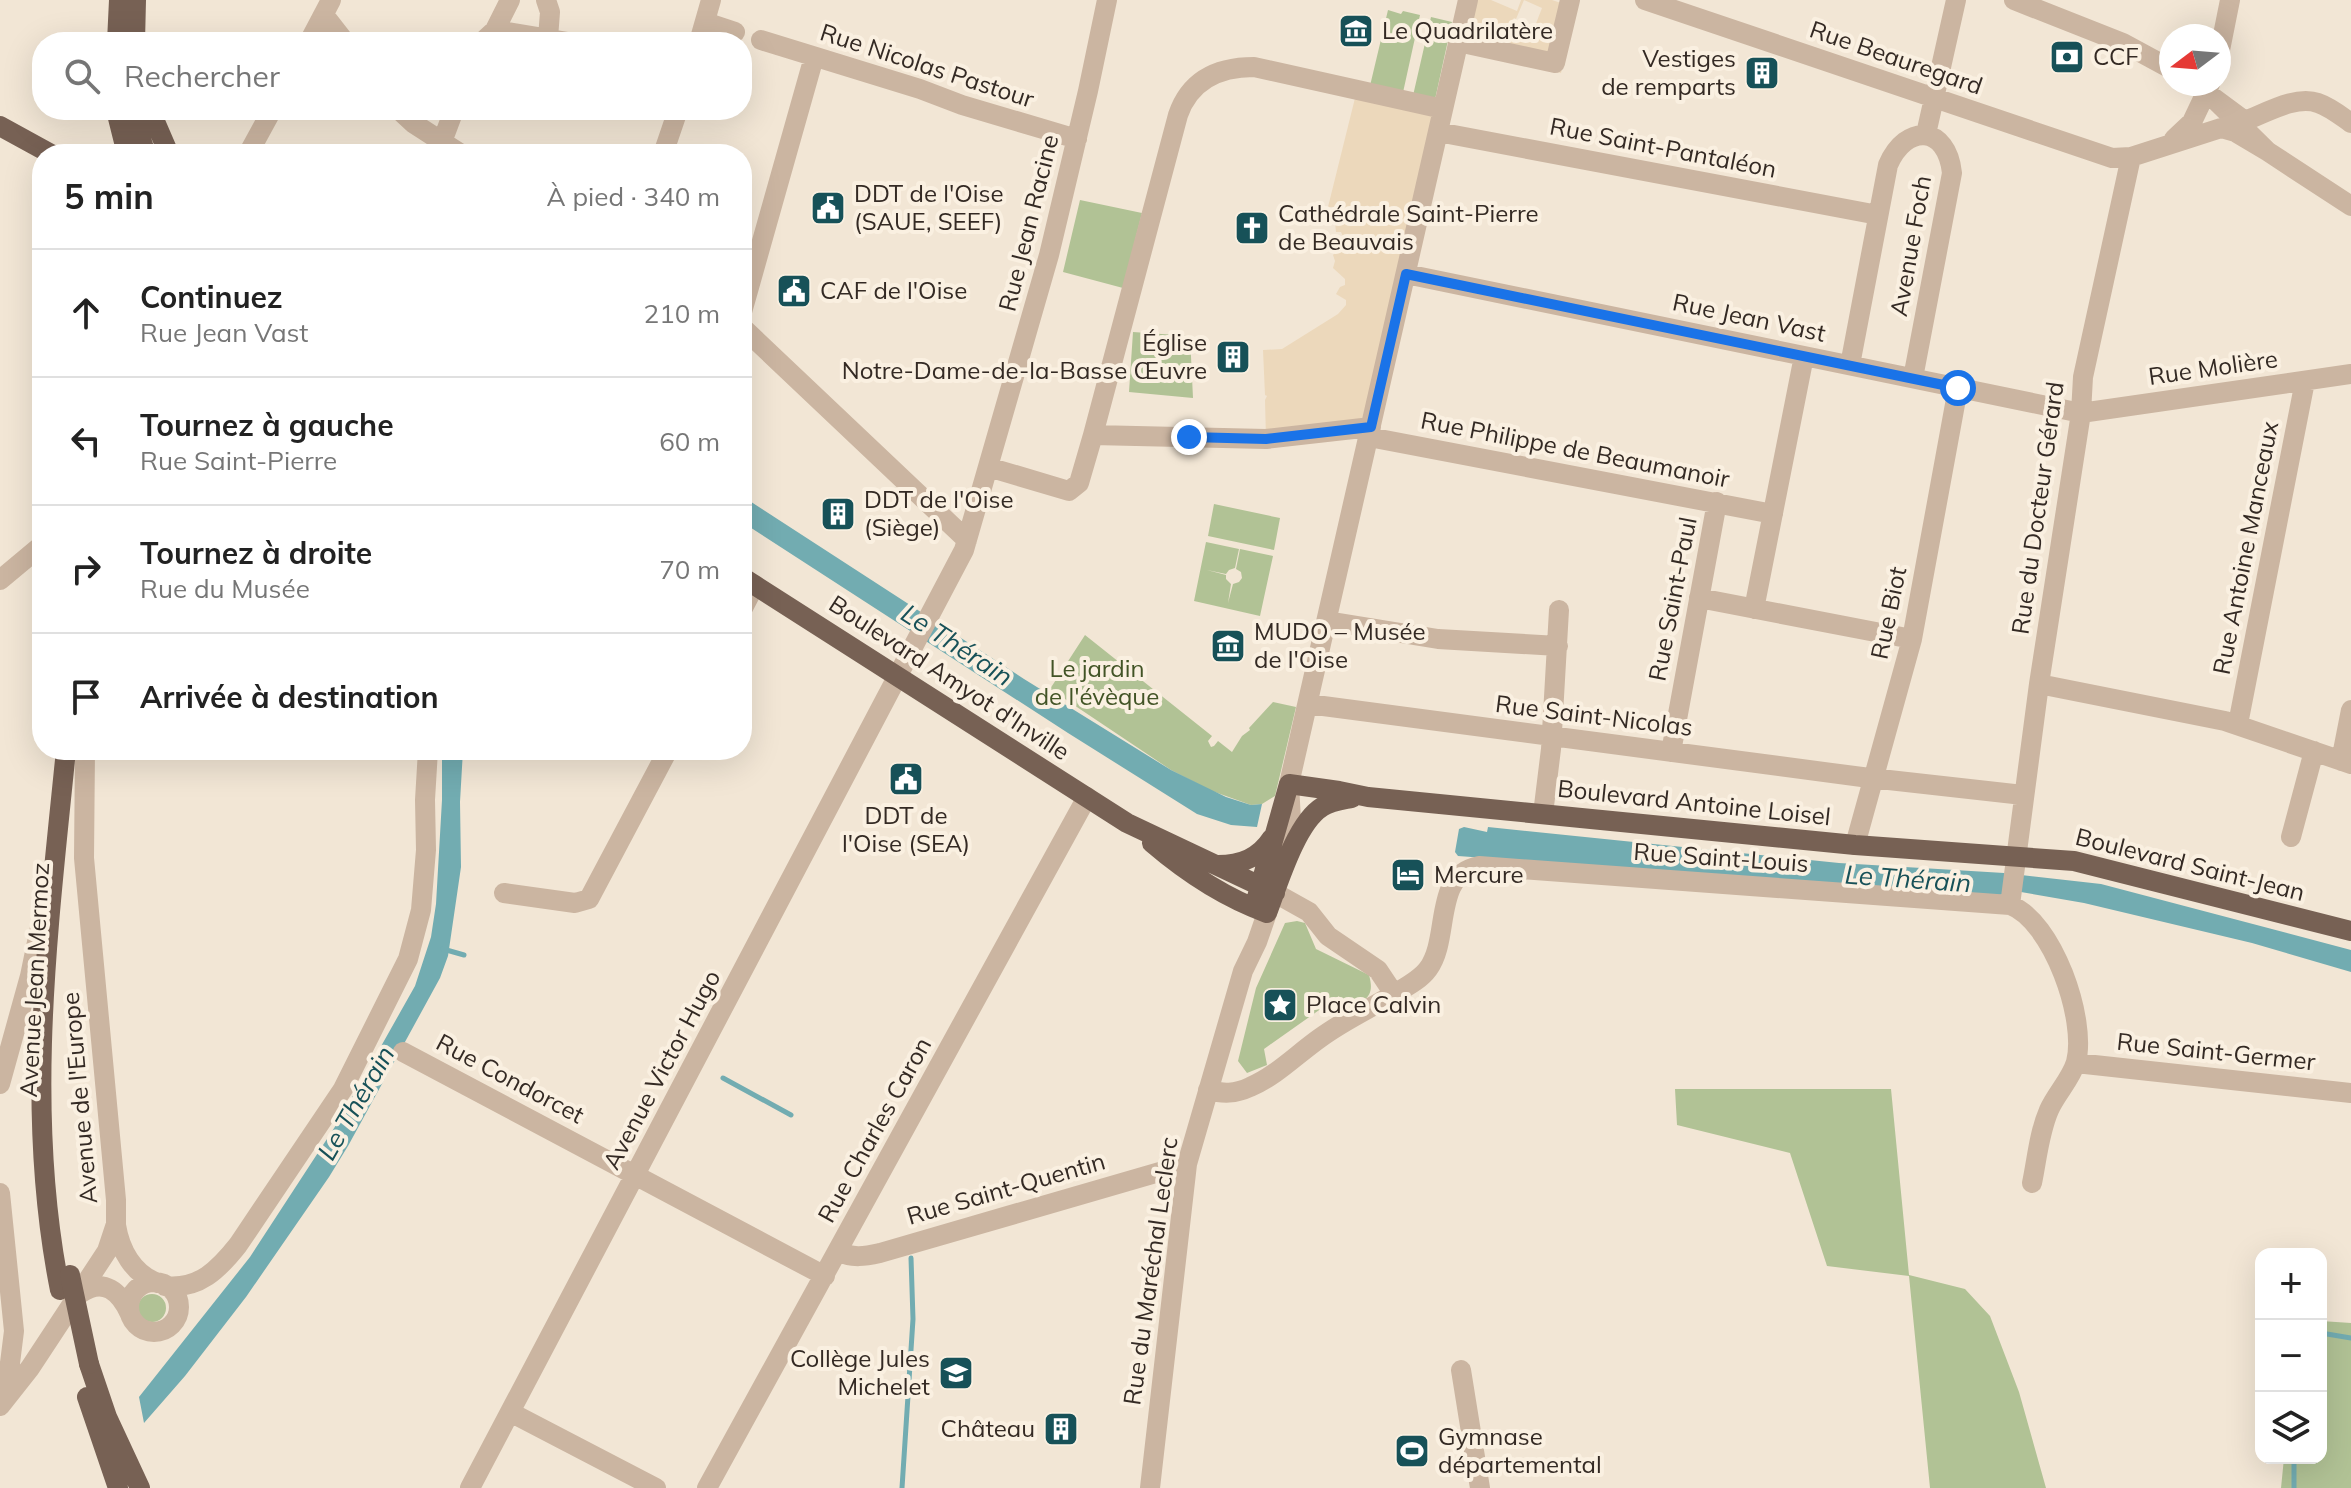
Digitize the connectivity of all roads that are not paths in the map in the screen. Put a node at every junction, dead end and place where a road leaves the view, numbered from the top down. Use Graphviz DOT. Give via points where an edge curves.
graph roads {
  1 [pos="119,0"];
  2 [pos="136,0"];
  3 [pos="510,0"];
  4 [pos="546,0"];
  5 [pos="711,0"];
  6 [pos="1107,0"];
  7 [pos="1468,0"];
  8 [pos="1570,0"];
  9 [pos="1645,0"];
  10 [pos="1956,0"];
  11 [pos="2014,0"];
  12 [pos="2230,0"];
  13 [pos="328,8"];
  14 [pos="2225,24"];
  15 [pos="119,32"];
  16 [pos="135,32"];
  17 [pos="315,32"];
  18 [pos="340,32"];
  19 [pos="490,32"];
  20 [pos="556,32"];
  21 [pos="702,32"];
  22 [pos="735,32"];
  23 [pos="761,40"];
  24 [pos="1458,42"];
  25 [pos="814,57"];
  26 [pos="2159,62"];
  27 [pos="2201,96"];
  28 [pos="2213,96"];
  29 [pos="2215,96"];
  30 [pos="1934,99"];
  31 [pos="1443,109"];
  32 [pos="118,120"];
  33 [pos="134,120"];
  34 [pos="154,120"];
  35 [pos="267,120"];
  36 [pos="410,120"];
  37 [pos="450,120"];
  38 [pos="675,120"];
  39 [pos="2351,123"];
  40 [pos="0,126"];
  41 [pos="1438,132"];
  42 [pos="1926,134"];
  43 [pos="1077,139"];
  44 [pos="442,142"];
  45 [pos="33,144"];
  46 [pos="124,144"];
  47 [pos="143,144"];
  48 [pos="165,144"];
  49 [pos="253,144"];
  50 [pos="445,144"];
  51 [pos="666,144"];
  52 [pos="2164,145"];
  53 [pos="2267,151"];
  54 [pos="2131,157"];
  55 [pos="2351,206"];
  56 [pos="1878,215"];
  57 [pos="1406,274"];
  58 [pos="752,277"];
  59 [pos="752,336"];
  60 [pos="1804,356"];
  61 [pos="1850,365"];
  62 [pos="2351,374"];
  63 [pos="1913,378"];
  64 [pos="2305,381"];
  65 [pos="1958,388"];
  66 [pos="2081,413"];
  67 [pos="1370,432"];
  68 [pos="1093,435"];
  69 [pos="988,467"];
  70 [pos="1717,502"];
  71 [pos="1773,514"];
  72 [pos="967,540"];
  73 [pos="32,553"];
  74 [pos="0,580"];
  75 [pos="752,584"];
  76 [pos="1699,598"];
  77 [pos="1754,609"];
  78 [pos="1559,610"];
  79 [pos="1327,621"];
  80 [pos="1912,639"];
  81 [pos="1558,646"];
  82 [pos="898,676"];
  83 [pos="2039,684"];
  84 [pos="1308,704"];
  85 [pos="2351,710"];
  86 [pos="2238,724"];
  87 [pos="1552,737"];
  88 [pos="2314,751"];
  89 [pos="1671,752"];
  90 [pos="65,760"];
  91 [pos="81,760"];
  92 [pos="83,760"];
  93 [pos="427,760"];
  94 [pos="663,760"];
  95 [pos="2346,762"];
  96 [pos="1873,778"];
  97 [pos="1289,784"];
  98 [pos="2023,795"];
  99 [pos="1087,797"];
  100 [pos="1368,797"];
  101 [pos="1543,814"];
  102 [pos="1127,823"];
  103 [pos="59,826"];
  104 [pos="1277,832"];
  105 [pos="2291,837"];
  106 [pos="1855,845"];
  107 [pos="1287,861"];
  108 [pos="2014,863"];
  109 [pos="1211,864"];
  110 [pos="1268,890"];
  111 [pos="504,893"];
  112 [pos="2010,905"];
  113 [pos="1260,910"];
  114 [pos="2351,931"];
  115 [pos="1394,994"];
  116 [pos="403,1052"];
  117 [pos="2076,1063"];
  118 [pos="0,1084"];
  119 [pos="1208,1090"];
  120 [pos="2351,1093"];
  121 [pos="1187,1164"];
  122 [pos="635,1176"];
  123 [pos="2032,1183"];
  124 [pos="0,1193"];
  125 [pos="116,1224"];
  126 [pos="838,1251"];
  127 [pos="825,1276"];
  128 [pos="162,1284"];
  129 [pos="70,1286"];
  130 [pos="130,1314"];
  131 [pos="13,1322"];
  132 [pos="54,1330"];
  133 [pos="84,1367"];
  134 [pos="1461,1370"];
  135 [pos="0,1395"];
  136 [pos="0,1406"];
  137 [pos="510,1412"];
  138 [pos="118,1488"];
  139 [pos="140,1488"];
  140 [pos="470,1488"];
  141 [pos="656,1488"];
  142 [pos="707,1488"];
  143 [pos="1150,1488"];
  144 [pos="1480,1488"];
  1 -- 15 [label="main road"];
  2 -- 16 [label="main road"];
  3 -- 19 [label="street"];
  4 -- 20 [label="street"];
  5 -- 21 [label="street"];
  6 -- 43 [label="street, Rue Jean Racine"];
  7 -- 24 [label="street"];
  8 -- 24 [label="street" via="1555,63"];
  9 -- 30 [label="street, Rue Beauregard"];
  10 -- 30 [label="street"];
  11 -- 26 [label="street"];
  12 -- 14 [label="street"];
  13 -- 17 [label="street"];
  13 -- 18 [label="street"];
  21 -- 22 [label="street"];
  23 -- 25 [label="street, Rue Nicolas Pastour"];
  24 -- 31 [label="street"];
  25 -- 43 [label="street, Rue Nicolas Pastour"];
  25 -- 58 [label="street"];
  27 -- 52 [label="street" via="2189,126"];
  28 -- 53 [label="street"];
  29 -- 39 [label="street" via="2245,121 2307,101"];
  30 -- 42 [label="street"];
  30 -- 54 [label="street, Rue Beauregard" via="2112,158"];
  31 -- 41 [label="street"];
  31 -- 68 [label="street" via="1244,67 1202,81 1186,94"];
  32 -- 46 [label="main road"];
  33 -- 47 [label="main road"];
  34 -- 48 [label="main road"];
  35 -- 49 [label="street"];
  36 -- 44 [label="street"];
  37 -- 44 [label="street"];
  38 -- 51 [label="street"];
  40 -- 45 [label="main road"];
  41 -- 56 [label="street, Rue Saint-Pantaléon"];
  41 -- 57 [label="street"];
  42 -- 56 [label="street, Avenue Foch" via="1910,138 1895,152"];
  42 -- 63 [label="street, Avenue Foch" via="1945,148 1951,181"];
  43 -- 69 [label="street, Rue Jean Racine"];
  44 -- 50 [label="street"];
  52 -- 53 [label="street" via="2221,128"];
  52 -- 54 [label="street"];
  53 -- 55 [label="street"];
  54 -- 66 [label="street, Rue du Docteur Gérard" via="2083,377"];
  56 -- 61 [label="street, Avenue Foch"];
  57 -- 60 [label="street, Rue Jean Vast"];
  57 -- 67 [label="street"];
  59 -- 72 [label="street"];
  60 -- 61 [label="street, Rue Jean Vast"];
  60 -- 71 [label="street"];
  61 -- 63 [label="street, Rue Jean Vast"];
  62 -- 64 [label="street, Rue Molière"];
  63 -- 65 [label="street, Rue Jean Vast"];
  64 -- 66 [label="street, Rue Molière"];
  64 -- 86 [label="street, Rue Antoine Manceaux"];
  65 -- 66 [label="street, Rue Jean Vast"];
  65 -- 80 [label="street, Rue Biot"];
  66 -- 83 [label="street, Rue du Docteur Gérard"];
  67 -- 68 [label="street, Rue Philippe de Beaumanoir" via="1266,439"];
  67 -- 70 [label="street, Rue Philippe de Beaumanoir"];
  67 -- 79 [label="street"];
  68 -- 69 [label="street" via="1079,483 1072,490"];
  69 -- 72 [label="street, Rue Jean Racine"];
  70 -- 71 [label="street, Rue Philippe de Beaumanoir"];
  70 -- 76 [label="street, Rue Saint-Paul"];
  71 -- 77 [label="street"];
  72 -- 82 [label="street, Rue Jean Racine"];
  73 -- 74 [label="street"];
  75 -- 82 [label="main road, Boulevard Amyot d'Inville"];
  76 -- 77 [label="street"];
  76 -- 89 [label="street, Rue Saint-Paul"];
  77 -- 80 [label="street"];
  78 -- 81 [label="street"];
  79 -- 81 [label="street" via="1438,639"];
  79 -- 84 [label="street"];
  80 -- 96 [label="street, Rue Biot"];
  81 -- 87 [label="street"];
  82 -- 99 [label="main road, Boulevard Amyot d'Inville"];
  82 -- 122 [label="street, Avenue Victor Hugo"];
  83 -- 86 [label="street"];
  83 -- 98 [label="street, Rue du Docteur Gérard"];
  84 -- 87 [label="street, Rue Saint-Nicolas"];
  84 -- 97 [label="street"];
  85 -- 95 [label="street"];
  86 -- 88 [label="street"];
  87 -- 89 [label="street, Rue Saint-Nicolas"];
  87 -- 101 [label="street"];
  88 -- 95 [label="street"];
  88 -- 105 [label="street"];
  89 -- 96 [label="street, Rue Saint-Nicolas"];
  90 -- 103 [label="main road, Avenue Jean Mermoz"];
  91 -- 129 [label="main road, Avenue Jean Mermoz" via="73,801 53,1061 56,1170"];
  92 -- 125 [label="street, Avenue de l'Europe" via="84,858"];
  93 -- 128 [label="street" via="421,910 397,983 343,1089 238,1245 206,1278 183,1286"];
  94 -- 111 [label="street" via="589,899 575,903"];
  96 -- 98 [label="street, Rue Saint-Nicolas"];
  96 -- 106 [label="street, Rue Biot"];
  97 -- 100 [label="main road, Boulevard Antoine Loisel"];
  97 -- 104 [label="main road"];
  97 -- 107 [label="street"];
  98 -- 108 [label="street, Rue du Docteur Gérard"];
  99 -- 102 [label="main road, Boulevard Amyot d'Inville"];
  99 -- 126 [label="street, Rue Charles Caron"];
  100 -- 101 [label="main road, Boulevard Antoine Loisel"];
  100 -- 107 [label="main road, Boulevard Antoine Loisel" via="1318,809"];
  101 -- 106 [label="main road, Boulevard Antoine Loisel"];
  102 -- 109 [label="main road, Boulevard Amyot d'Inville"];
  102 -- 113 [label="main road, Boulevard Amyot d'Inville" via="1195,877"];
  103 -- 118 [label="street, Avenue de l'Europe" via="35,956"];
  103 -- 129 [label="main road, Avenue Jean Mermoz" via="44,993 41,1101 49,1217"];
  104 -- 109 [label="main road" via="1249,860"];
  104 -- 110 [label="main road"];
  106 -- 108 [label="main road, Boulevard Antoine Loisel"];
  107 -- 110 [label="main road, Boulevard Antoine Loisel"];
  108 -- 112 [label="street, Rue du Docteur Gérard"];
  108 -- 114 [label="main road, Boulevard Saint-Jean" via="2056,858 2091,864"];
  109 -- 110 [label="main road, Boulevard Amyot d'Inville"];
  110 -- 113 [label="main road"];
  110 -- 115 [label="street" via="1309,912 1328,936 1378,970"];
  112 -- 115 [label="street, Rue Saint-Louis" via="1479,866 1458,876 1450,890 1434,959 1418,980"];
  112 -- 117 [label="street" via="2041,931 2063,974 2073,1004"];
  113 -- 119 [label="street, Rue du Maréchal Leclerc" via="1246,934 1243,971"];
  115 -- 119 [label="street" via="1330,1031 1266,1079 1234,1093"];
  116 -- 122 [label="street, Rue Condorcet"];
  117 -- 120 [label="street, Rue Saint-Germer"];
  117 -- 123 [label="street" via="2048,1112"];
  119 -- 121 [label="street, Rue du Maréchal Leclerc"];
  121 -- 126 [label="street, Rue Saint-Quentin" via="880,1253 850,1256"];
  121 -- 143 [label="street, Rue du Maréchal Leclerc"];
  122 -- 127 [label="street"];
  122 -- 137 [label="street, Avenue Victor Hugo"];
  124 -- 131 [label="street"];
  125 -- 128 [label="street" via="127,1258 145,1277"];
  125 -- 129 [label="street, Avenue de l'Europe" via="107,1251"];
  126 -- 127 [label="street, Rue Charles Caron"];
  127 -- 142 [label="street, Rue Charles Caron"];
  128 -- 130 [label="street" via="146,1284 136,1291"];
  128 -- 130 [label="street" via="178,1305 170,1326 146,1331"];
  129 -- 130 [label="street" via="110,1289 121,1296"];
  129 -- 132 [label="street, Avenue de l'Europe"];
  129 -- 133 [label="main road, Avenue Jean Mermoz, bridge"];
  131 -- 132 [label="street" via="35,1335"];
  131 -- 135 [label="street" via="10,1363"];
  132 -- 136 [label="street, Avenue de l'Europe"];
  133 -- 138 [label="main road, Avenue Jean Mermoz"];
  133 -- 139 [label="main road, Avenue Jean Mermoz"];
  134 -- 144 [label="street"];
  137 -- 140 [label="street, Avenue Victor Hugo"];
  137 -- 141 [label="street"];
}
